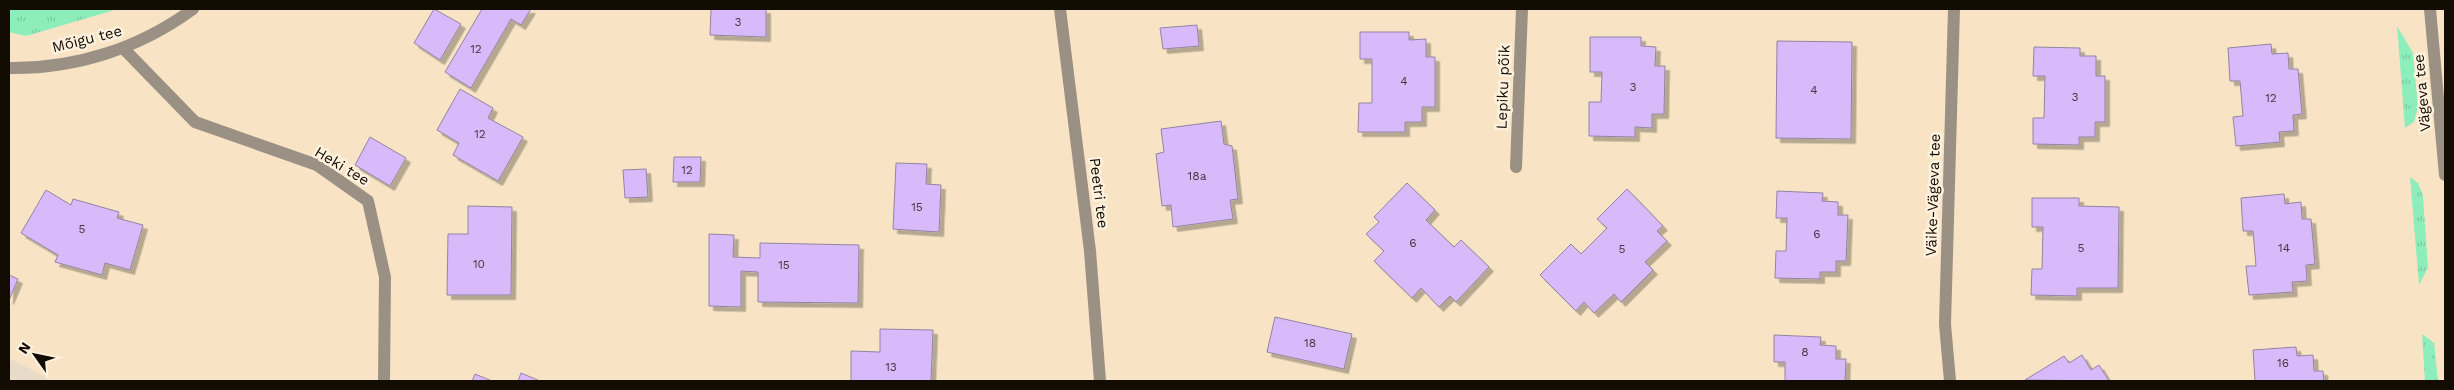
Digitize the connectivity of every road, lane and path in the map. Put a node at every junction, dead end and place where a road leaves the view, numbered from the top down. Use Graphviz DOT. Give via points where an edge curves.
graph roads {
  1 [pos="193,9"];
  2 [pos="1060,9"];
  3 [pos="1522,9"];
  4 [pos="1954,9"];
  5 [pos="2430,9"];
  6 [pos="124,49"];
  7 [pos="9,68"];
  8 [pos="1516,167"];
  9 [pos="2445,175"];
  10 [pos="384,381"];
  11 [pos="1100,381"];
  12 [pos="1950,381"];
  1 -- 6 [label="street, Mõigu tee" via="166,29"];
  2 -- 11 [label="street, Peetri tee" via="1090,251"];
  3 -- 8 [label="street, Lepiku põik"];
  4 -- 12 [label="street, Väike-Vägeva tee" via="1945,324"];
  5 -- 9 [label="street, Vägeva tee"];
  6 -- 7 [label="street, Mõigu tee" via="71,63"];
  6 -- 10 [label="street, Heki tee" via="195,122 317,165 368,201 385,277"];
}
